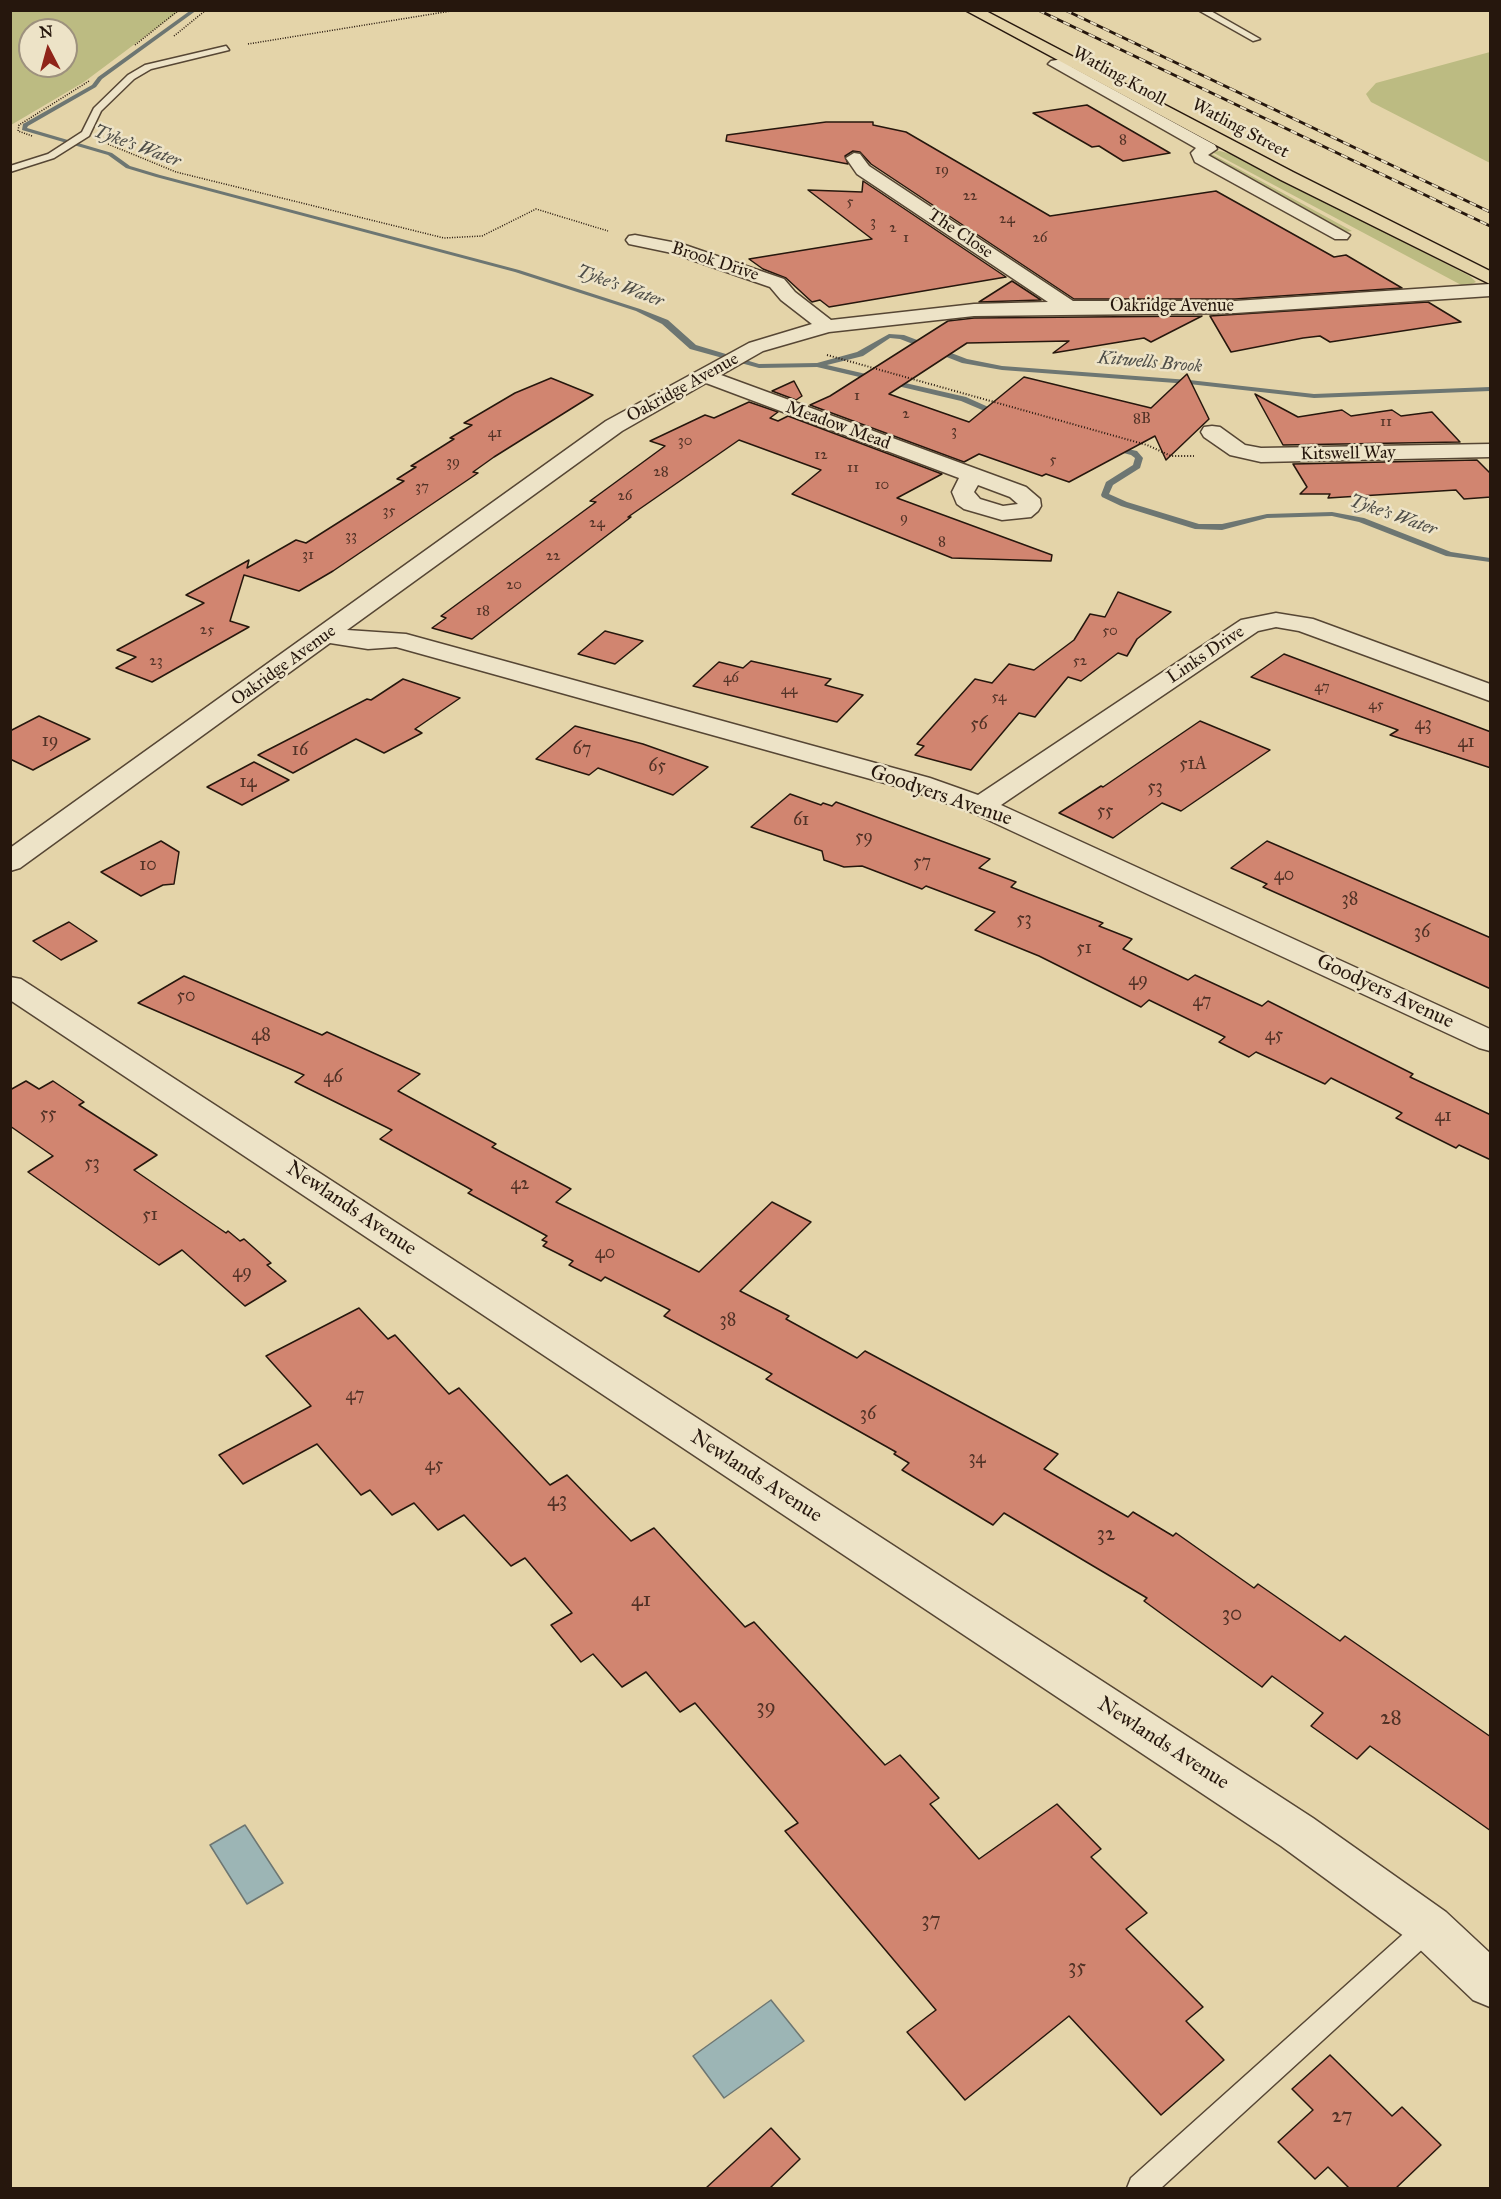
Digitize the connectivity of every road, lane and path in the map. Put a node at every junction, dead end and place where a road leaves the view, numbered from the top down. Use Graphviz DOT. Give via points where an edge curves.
graph roads {
  1 [pos="457,10"];
  2 [pos="972,10"];
  3 [pos="1202,10"];
  4 [pos="1256,39"];
  5 [pos="226,48"];
  6 [pos="1074,62"];
  7 [pos="76,140"];
  8 [pos="1230,146"];
  9 [pos="1209,149"];
  10 [pos="854,158"];
  11 [pos="10,169"];
  12 [pos="634,220"];
  13 [pos="1341,235"];
  14 [pos="635,240"];
  15 [pos="1491,278"];
  16 [pos="1491,290"];
  17 [pos="1069,307"];
  18 [pos="827,326"];
  19 [pos="774,341"];
  20 [pos="705,376"];
  21 [pos="1212,432"];
  22 [pos="1491,450"];
  23 [pos="1202,456"];
  24 [pos="972,475"];
  25 [pos="353,616"];
  26 [pos="327,635"];
  27 [pos="397,639"];
  28 [pos="1491,693"];
  29 [pos="981,806"];
  30 [pos="10,862"];
  31 [pos="10,986"];
  32 [pos="1491,1041"];
  33 [pos="1429,1927"];
  34 [pos="1491,1984"];
  35 [pos="1141,2188"];
  1 -- 5 [label="path"];
  2 -- 6 [label="main road, Watling Street"];
  3 -- 4 [label="lane"];
  5 -- 7 [label="lane" via="174,58 140,72 97,110 86,134"];
  6 -- 8 [label="main road, Watling Street"];
  6 -- 9 [label="street, Watling Knoll" via="1056,64"];
  7 -- 11 [label="lane" via="51,156"];
  7 -- 14 [label="path" via="92,138 176,172 444,238 482,236 536,209"];
  8 -- 9 [label="street"];
  8 -- 15 [label="main road, Watling Street"];
  9 -- 13 [label="street" via="1199,153 1201,158"];
  10 -- 17 [label="street, The Close" via="864,170"];
  12 -- 14 [label="street" via="630,227"];
  14 -- 18 [label="street, Brook Drive" via="652,251 695,267 788,296"];
  16 -- 17 [label="street, Oakridge Avenue" via="1235,307"];
  17 -- 18 [label="street, Oakridge Avenue" via="974,310"];
  18 -- 19 [label="street, Oakridge Avenue"];
  19 -- 20 [label="street, Oakridge Avenue"];
  19 -- 23 [label="path" via="1147,445 1171,456"];
  20 -- 24 [label="street, Meadow Mead"];
  20 -- 25 [label="street, Oakridge Avenue" via="614,426"];
  21 -- 22 [label="street, Kitswell Way" via="1238,450 1261,455"];
  25 -- 26 [label="street, Oakridge Avenue"];
  25 -- 27 [label="street, Goodyers Avenue" via="390,630"];
  26 -- 27 [label="street, Goodyers Avenue" via="368,641"];
  26 -- 30 [label="street, Oakridge Avenue"];
  27 -- 29 [label="street, Goodyers Avenue" via="920,784"];
  28 -- 29 [label="street, Links Drive" via="1304,624 1276,620 1250,625"];
  29 -- 32 [label="street, Goodyers Avenue"];
  31 -- 33 [label="street, Newlands Avenue" via="1248,1800"];
  33 -- 34 [label="street, Newlands Avenue"];
  33 -- 35 [label="lane"];
}
